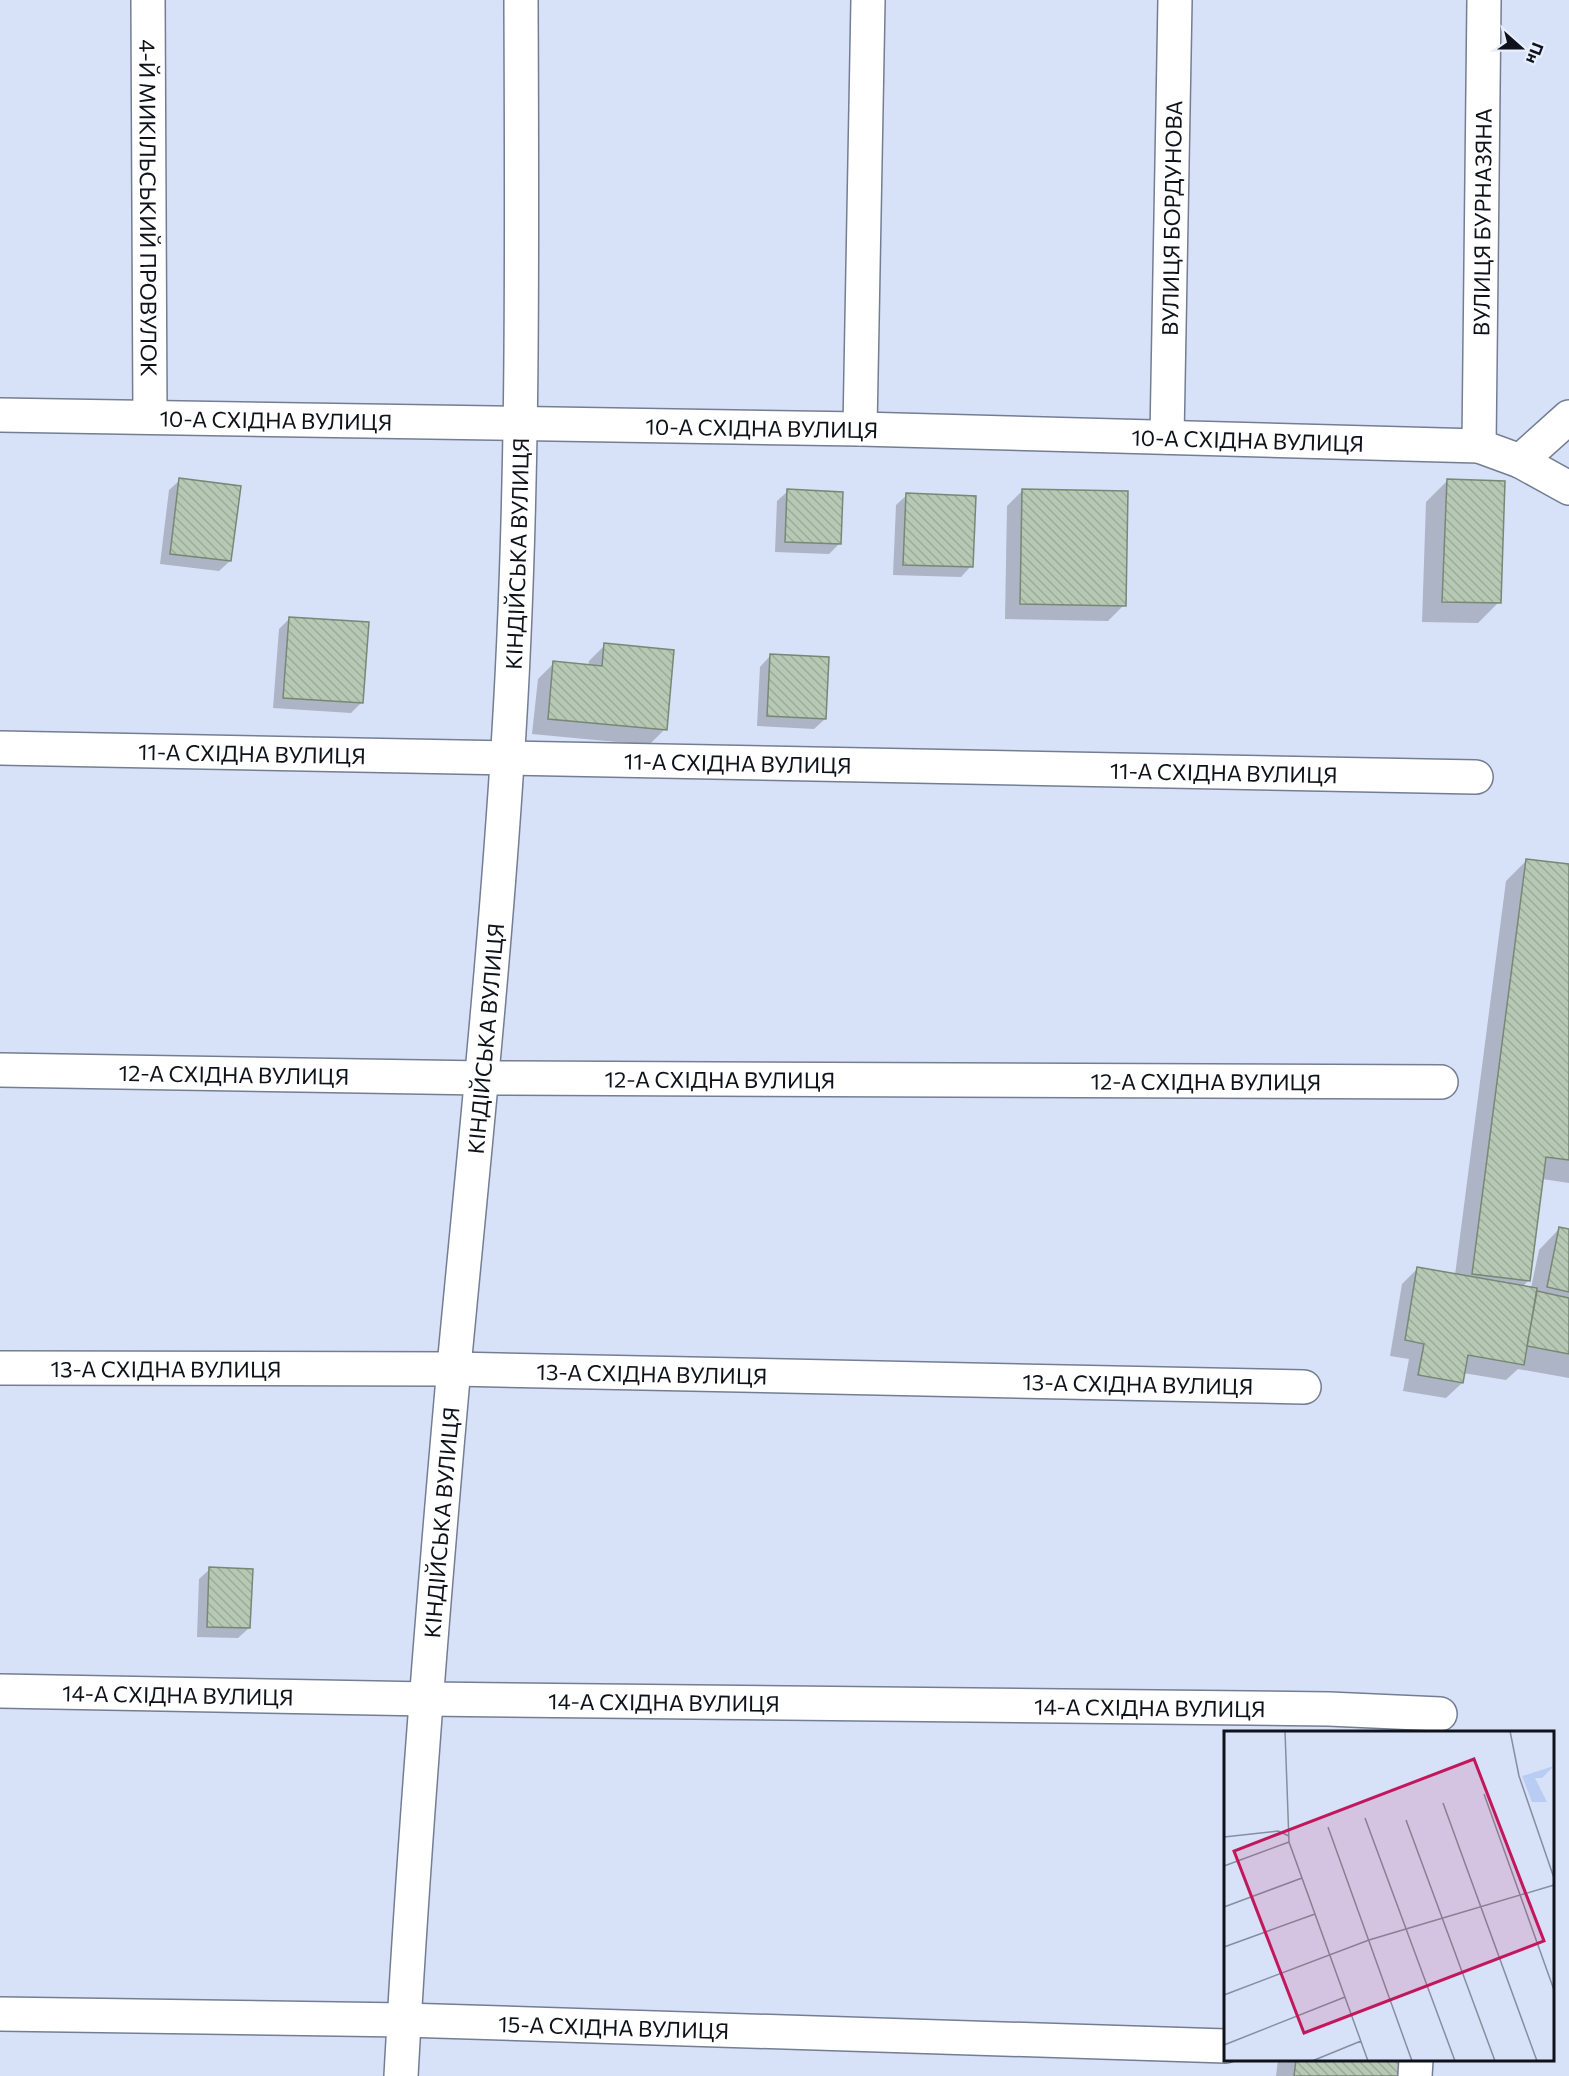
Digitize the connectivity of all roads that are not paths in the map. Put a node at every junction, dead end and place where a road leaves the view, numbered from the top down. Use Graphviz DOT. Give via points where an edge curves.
graph roads {
  1 [pos="148,0"];
  2 [pos="521,0"];
  3 [pos="868,0"];
  4 [pos="1175,0"];
  5 [pos="1484,0"];
  6 [pos="0,415"];
  7 [pos="150,417"];
  8 [pos="1569,417"];
  9 [pos="522,424"];
  10 [pos="860,429"];
  11 [pos="1167,436"];
  12 [pos="1479,446"];
  13 [pos="1520,461"];
  14 [pos="1569,488"];
  15 [pos="0,748"];
  16 [pos="508,760"];
  17 [pos="1476,777"];
  18 [pos="0,1070"];
  19 [pos="483,1078"];
  20 [pos="1441,1082"];
  21 [pos="0,1368"];
  22 [pos="454,1369"];
  23 [pos="1304,1387"];
  24 [pos="0,1691"];
  25 [pos="427,1699"];
  26 [pos="1440,1714"];
  27 [pos="0,2014"];
  28 [pos="404,2020"];
  29 [pos="1224,2046"];
  30 [pos="1416,2061"];
  31 [pos="401,2076"];
  32 [pos="1414,2076"];
  1 -- 7 [label="street, 4-Й МИКІЛЬСЬКИЙ ПРОВУЛОК"];
  2 -- 9 [label="street, КІНДІЙСЬКА ВУЛИЦЯ"];
  3 -- 10 [label="street"];
  4 -- 11 [label="street, ВУЛИЦЯ БОРДУНОВА"];
  5 -- 12 [label="street, ВУЛИЦЯ БУРНАЗЯНА"];
  6 -- 7 [label="street, 10-А СХІДНА ВУЛИЦЯ"];
  7 -- 9 [label="street, 10-А СХІДНА ВУЛИЦЯ"];
  8 -- 13 [label="street"];
  9 -- 10 [label="street, 10-А СХІДНА ВУЛИЦЯ"];
  9 -- 16 [label="street, КІНДІЙСЬКА ВУЛИЦЯ"];
  10 -- 11 [label="street, 10-А СХІДНА ВУЛИЦЯ"];
  11 -- 12 [label="street, 10-А СХІДНА ВУЛИЦЯ"];
  12 -- 13 [label="street, 10-А СХІДНА ВУЛИЦЯ"];
  13 -- 14 [label="street, 10-А СХІДНА ВУЛИЦЯ"];
  15 -- 16 [label="street, 11-А СХІДНА ВУЛИЦЯ"];
  16 -- 17 [label="street, 11-А СХІДНА ВУЛИЦЯ"];
  16 -- 19 [label="street, КІНДІЙСЬКА ВУЛИЦЯ"];
  18 -- 19 [label="street, 12-А СХІДНА ВУЛИЦЯ"];
  19 -- 20 [label="street, 12-А СХІДНА ВУЛИЦЯ"];
  19 -- 22 [label="street, КІНДІЙСЬКА ВУЛИЦЯ"];
  21 -- 22 [label="street, 13-А СХІДНА ВУЛИЦЯ"];
  22 -- 23 [label="street, 13-А СХІДНА ВУЛИЦЯ"];
  22 -- 25 [label="street, КІНДІЙСЬКА ВУЛИЦЯ"];
  24 -- 25 [label="street, 14-А СХІДНА ВУЛИЦЯ"];
  25 -- 26 [label="street, 14-А СХІДНА ВУЛИЦЯ" via="1329,1709"];
  25 -- 28 [label="street, КІНДІЙСЬКА ВУЛИЦЯ"];
  27 -- 28 [label="street, 15-А СХІДНА ВУЛИЦЯ"];
  28 -- 29 [label="street, 15-А СХІДНА ВУЛИЦЯ"];
  28 -- 31 [label="street, КІНДІЙСЬКА ВУЛИЦЯ"];
  30 -- 32 [label="street"];
}
